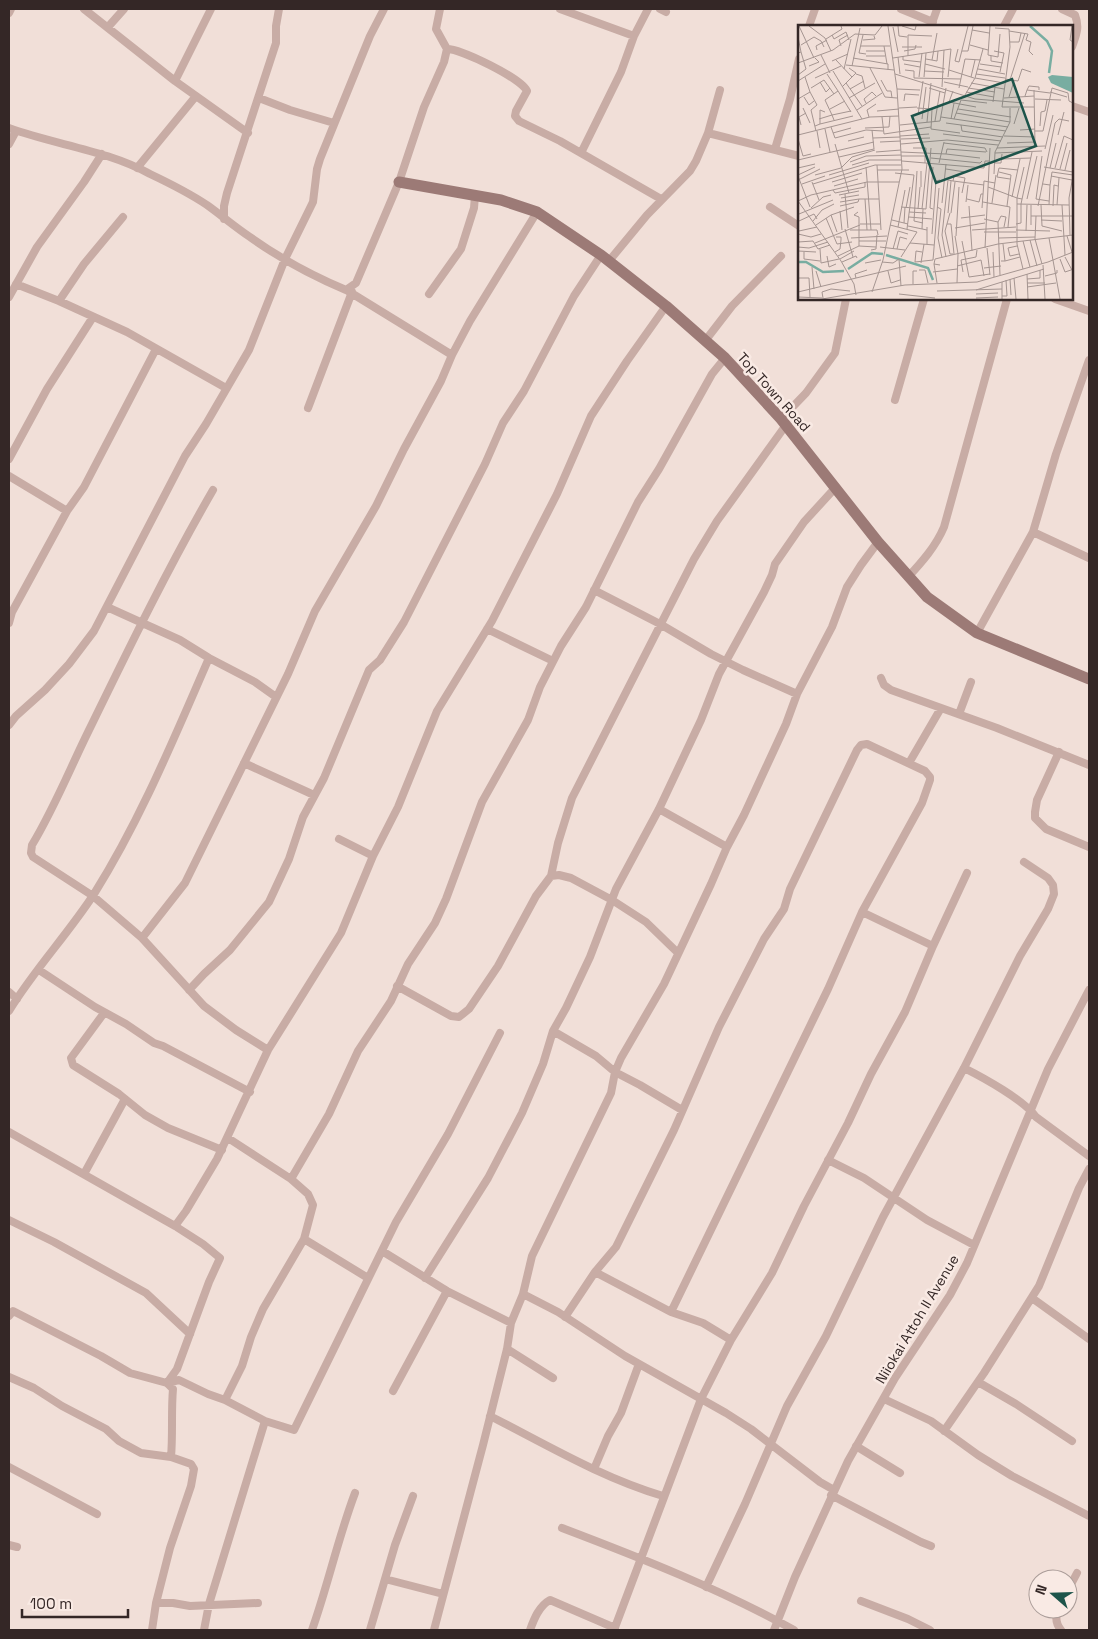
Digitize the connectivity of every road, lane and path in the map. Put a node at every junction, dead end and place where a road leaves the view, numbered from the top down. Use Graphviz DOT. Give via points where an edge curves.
graph roads {
  1 [pos="11,9"];
  2 [pos="84,9"];
  3 [pos="124,9"];
  4 [pos="211,9"];
  5 [pos="279,9"];
  6 [pos="384,9"];
  7 [pos="440,9"];
  8 [pos="560,9"];
  9 [pos="648,9"];
  10 [pos="815,9"];
  11 [pos="901,9"];
  12 [pos="937,9"];
  13 [pos="1013,9"];
  14 [pos="1062,9"];
  15 [pos="1076,12"];
  16 [pos="9,13"];
  17 [pos="932,24"];
  18 [pos="809,25"];
  19 [pos="1005,25"];
  20 [pos="108,27"];
  21 [pos="634,36"];
  22 [pos="1073,44"];
  23 [pos="447,49"];
  24 [pos="798,63"];
  25 [pos="175,81"];
  26 [pos="720,90"];
  27 [pos="196,96"];
  28 [pos="259,98"];
  29 [pos="1073,106"];
  30 [pos="1089,112"];
  31 [pos="334,123"];
  32 [pos="12,130"];
  33 [pos="248,133"];
  34 [pos="708,133"];
  35 [pos="9,144"];
  36 [pos="775,149"];
  37 [pos="581,153"];
  38 [pos="102,154"];
  39 [pos="798,156"];
  40 [pos="138,168"];
  41 [pos="399,182"];
  42 [pos="475,196"];
  43 [pos="661,199"];
  44 [pos="770,206"];
  45 [pos="537,212"];
  46 [pos="123,217"];
  47 [pos="224,219"];
  48 [pos="798,225"];
  49 [pos="781,256"];
  50 [pos="605,258"];
  51 [pos="285,259"];
  52 [pos="16,284"];
  53 [pos="349,291"];
  54 [pos="429,294"];
  55 [pos="9,297"];
  56 [pos="846,300"];
  57 [pos="924,300"];
  58 [pos="1007,300"];
  59 [pos="1058,300"];
  60 [pos="59,301"];
  61 [pos="666,306"];
  62 [pos="1089,312"];
  63 [pos="92,316"];
  64 [pos="705,340"];
  65 [pos="156,349"];
  66 [pos="452,354"];
  67 [pos="725,358"];
  68 [pos="1089,360"];
  69 [pos="226,388"];
  70 [pos="895,400"];
  71 [pos="308,408"];
  72 [pos="784,422"];
  73 [pos="9,458"];
  74 [pos="9,476"];
  75 [pos="836,487"];
  76 [pos="213,490"];
  77 [pos="66,511"];
  78 [pos="1033,532"];
  79 [pos="878,542"];
  80 [pos="1089,558"];
  81 [pos="908,578"];
  82 [pos="594,590"];
  83 [pos="107,607"];
  84 [pos="9,623"];
  85 [pos="142,624"];
  86 [pos="660,624"];
  87 [pos="487,629"];
  88 [pos="977,633"];
  89 [pos="209,658"];
  90 [pos="553,661"];
  91 [pos="727,662"];
  92 [pos="881,678"];
  93 [pos="1089,679"];
  94 [pos="971,682"];
  95 [pos="797,694"];
  96 [pos="276,697"];
  97 [pos="940,708"];
  98 [pos="959,714"];
  99 [pos="9,726"];
  100 [pos="1059,752"];
  101 [pos="244,763"];
  102 [pos="909,763"];
  103 [pos="1089,765"];
  104 [pos="314,795"];
  105 [pos="659,809"];
  106 [pos="340,839"];
  107 [pos="727,846"];
  108 [pos="1089,848"];
  109 [pos="373,856"];
  110 [pos="1024,862"];
  111 [pos="967,874"];
  112 [pos="551,876"];
  113 [pos="93,896"];
  114 [pos="612,900"];
  115 [pos="862,912"];
  116 [pos="142,938"];
  117 [pos="933,946"];
  118 [pos="678,953"];
  119 [pos="38,970"];
  120 [pos="397,986"];
  121 [pos="190,990"];
  122 [pos="1089,990"];
  123 [pos="9,992"];
  124 [pos="17,999"];
  125 [pos="9,1011"];
  126 [pos="104,1013"];
  127 [pos="553,1031"];
  128 [pos="500,1033"];
  129 [pos="268,1050"];
  130 [pos="964,1068"];
  131 [pos="615,1072"];
  132 [pos="250,1092"];
  133 [pos="125,1099"];
  134 [pos="682,1110"];
  135 [pos="1031,1110"];
  136 [pos="9,1132"];
  137 [pos="228,1138"];
  138 [pos="222,1150"];
  139 [pos="1089,1156"];
  140 [pos="828,1160"];
  141 [pos="1089,1169"];
  142 [pos="84,1174"];
  143 [pos="291,1179"];
  144 [pos="894,1197"];
  145 [pos="9,1220"];
  146 [pos="175,1226"];
  147 [pos="304,1239"];
  148 [pos="974,1245"];
  149 [pos="382,1251"];
  150 [pos="595,1272"];
  151 [pos="368,1278"];
  152 [pos="424,1278"];
  153 [pos="447,1291"];
  154 [pos="523,1294"];
  155 [pos="1032,1298"];
  156 [pos="671,1312"];
  157 [pos="9,1316"];
  158 [pos="566,1317"];
  159 [pos="511,1323"];
  160 [pos="190,1334"];
  161 [pos="1089,1339"];
  162 [pos="732,1340"];
  163 [pos="507,1349"];
  164 [pos="639,1364"];
  165 [pos="9,1376"];
  166 [pos="553,1378"];
  167 [pos="978,1382"];
  168 [pos="167,1383"];
  169 [pos="393,1391"];
  170 [pos="701,1399"];
  171 [pos="884,1399"];
  172 [pos="225,1400"];
  173 [pos="490,1416"];
  174 [pos="265,1421"];
  175 [pos="944,1430"];
  176 [pos="1072,1441"];
  177 [pos="770,1443"];
  178 [pos="856,1446"];
  179 [pos="171,1457"];
  180 [pos="9,1467"];
  181 [pos="594,1469"];
  182 [pos="900,1473"];
  183 [pos="355,1493"];
  184 [pos="833,1493"];
  185 [pos="413,1496"];
  186 [pos="663,1496"];
  187 [pos="97,1514"];
  188 [pos="1089,1516"];
  189 [pos="562,1528"];
  190 [pos="9,1545"];
  191 [pos="931,1546"];
  192 [pos="17,1547"];
  193 [pos="641,1558"];
  194 [pos="385,1579"];
  195 [pos="706,1587"];
  196 [pos="443,1594"];
  197 [pos="861,1601"];
  198 [pos="156,1603"];
  199 [pos="258,1603"];
  200 [pos="209,1604"];
  201 [pos="777,1621"];
  202 [pos="615,1629"];
  203 [pos="152,1630"];
  204 [pos="204,1630"];
  205 [pos="312,1630"];
  206 [pos="370,1630"];
  207 [pos="434,1630"];
  208 [pos="530,1630"];
  209 [pos="774,1630"];
  210 [pos="794,1630"];
  211 [pos="930,1630"];
  1 -- 16 [label="street"];
  2 -- 20 [label="street"];
  3 -- 20 [label="street"];
  4 -- 25 [label="street"];
  5 -- 28 [label="street" via="276,43"];
  6 -- 31 [label="street"];
  7 -- 23 [label="street" via="436,29"];
  8 -- 21 [label="street"];
  9 -- 21 [label="street"];
  10 -- 18 [label="street"];
  11 -- 17 [label="street"];
  12 -- 17 [label="street"];
  13 -- 19 [label="street"];
  14 -- 15 [label="street"];
  15 -- 22 [label="street" via="1079,24"];
  20 -- 25 [label="street"];
  21 -- 37 [label="street" via="621,72"];
  23 -- 37 [label="street" via="471,57 524,85 526,91 515,116"];
  23 -- 41 [label="street"];
  24 -- 36 [label="street"];
  25 -- 27 [label="street"];
  26 -- 34 [label="street"];
  27 -- 33 [label="street"];
  27 -- 40 [label="street"];
  28 -- 31 [label="street"];
  28 -- 33 [label="street"];
  29 -- 30 [label="street"];
  31 -- 51 [label="street" via="317,169 313,202"];
  32 -- 35 [label="street"];
  32 -- 38 [label="street"];
  33 -- 47 [label="street" via="227,194"];
  34 -- 36 [label="street"];
  34 -- 43 [label="street" via="690,171"];
  36 -- 39 [label="street"];
  37 -- 43 [label="street"];
  38 -- 40 [label="street"];
  38 -- 52 [label="street" via="37,247"];
  40 -- 47 [label="street" via="206,205"];
  41 -- 42 [label="street, Top Town Road"];
  41 -- 53 [label="street" via="360,275"];
  42 -- 45 [label="street, Top Town Road" via="501,200"];
  42 -- 54 [label="street" via="461,249"];
  43 -- 50 [label="street"];
  44 -- 48 [label="street"];
  45 -- 50 [label="street, Top Town Road"];
  45 -- 66 [label="street"];
  46 -- 60 [label="street" via="84,264"];
  47 -- 51 [label="street"];
  49 -- 64 [label="street" via="732,306"];
  50 -- 61 [label="street, Top Town Road"];
  50 -- 104 [label="street" via="574,296 524,391 502,423 404,622 380,660 369,670"];
  51 -- 53 [label="street"];
  51 -- 69 [label="street" via="249,350"];
  52 -- 55 [label="street"];
  52 -- 60 [label="street"];
  53 -- 66 [label="street"];
  53 -- 71 [label="street"];
  56 -- 72 [label="street" via="835,353"];
  57 -- 70 [label="street"];
  58 -- 81 [label="street" via="944,527 939,539"];
  59 -- 62 [label="street"];
  60 -- 63 [label="street"];
  61 -- 64 [label="street, Top Town Road"];
  61 -- 87 [label="street" via="592,416 560,487"];
  63 -- 65 [label="street"];
  63 -- 73 [label="street"];
  64 -- 67 [label="street, Top Town Road"];
  65 -- 69 [label="street"];
  65 -- 77 [label="street" via="84,487"];
  66 -- 96 [label="street" via="376,506 315,611"];
  67 -- 72 [label="street, Top Town Road"];
  67 -- 82 [label="street" via="712,374 638,502"];
  68 -- 78 [label="street"];
  69 -- 83 [label="street" via="185,456"];
  72 -- 75 [label="street, Top Town Road"];
  72 -- 86 [label="street" via="717,521"];
  74 -- 77 [label="street"];
  75 -- 79 [label="street, Top Town Road"];
  75 -- 91 [label="street" via="780,555"];
  76 -- 85 [label="street"];
  77 -- 84 [label="street"];
  78 -- 80 [label="street"];
  78 -- 88 [label="street"];
  79 -- 81 [label="street, Top Town Road"];
  79 -- 95 [label="street" via="847,587 832,627"];
  81 -- 88 [label="street, Top Town Road" via="927,597"];
  82 -- 86 [label="street"];
  82 -- 90 [label="street"];
  83 -- 85 [label="street"];
  83 -- 99 [label="street" via="80,650"];
  85 -- 89 [label="street" via="180,640"];
  85 -- 113 [label="street" via="32,845 33,857"];
  86 -- 91 [label="street"];
  86 -- 112 [label="street" via="572,798"];
  87 -- 90 [label="street"];
  87 -- 109 [label="street" via="436,711 398,807"];
  88 -- 93 [label="street, Top Town Road"];
  89 -- 96 [label="street"];
  89 -- 113 [label="street" via="137,819"];
  90 -- 120 [label="street" via="528,720 482,802 435,923"];
  91 -- 95 [label="street"];
  91 -- 105 [label="street"];
  92 -- 97 [label="street" via="891,690"];
  94 -- 98 [label="street"];
  95 -- 107 [label="street" via="786,724"];
  96 -- 101 [label="street"];
  97 -- 98 [label="street"];
  97 -- 102 [label="street"];
  98 -- 100 [label="street"];
  100 -- 103 [label="street"];
  100 -- 108 [label="street" via="1037,800 1035,818 1046,829"];
  101 -- 104 [label="street"];
  101 -- 116 [label="street" via="185,883"];
  102 -- 115 [label="street" via="928,774 929,786"];
  102 -- 134 [label="street" via="867,744 861,744 857,750 790,889 784,909 764,939 719,1027"];
  104 -- 121 [label="street" via="269,902 230,950"];
  105 -- 107 [label="street"];
  105 -- 114 [label="street"];
  106 -- 109 [label="street"];
  107 -- 118 [label="street"];
  109 -- 129 [label="street" via="335,944"];
  110 -- 130 [label="street" via="1048,878 1054,894"];
  111 -- 117 [label="street"];
  112 -- 114 [label="street" via="570,878"];
  112 -- 120 [label="street" via="498,966 469,1009 458,1017 450,1016"];
  113 -- 116 [label="street"];
  113 -- 119 [label="street"];
  114 -- 118 [label="street" via="646,922"];
  114 -- 127 [label="street" via="580,979"];
  115 -- 117 [label="street"];
  115 -- 156 [label="street"];
  116 -- 121 [label="street"];
  117 -- 140 [label="street" via="905,1012"];
  118 -- 131 [label="street"];
  119 -- 124 [label="street"];
  119 -- 126 [label="street"];
  120 -- 143 [label="street" via="391,1001 358,1051 329,1114"];
  121 -- 129 [label="street" via="218,1017"];
  122 -- 135 [label="street, Niiokai Attoh II Avenue" via="1055,1054"];
  123 -- 124 [label="street"];
  124 -- 125 [label="street"];
  126 -- 132 [label="street"];
  126 -- 133 [label="street" via="71,1062"];
  127 -- 131 [label="street" via="596,1056"];
  127 -- 152 [label="street" via="522,1113 488,1178"];
  128 -- 149 [label="street"];
  129 -- 132 [label="street"];
  130 -- 135 [label="street"];
  130 -- 144 [label="street"];
  131 -- 134 [label="street"];
  131 -- 154 [label="street" via="611,1093 532,1256"];
  132 -- 137 [label="street"];
  133 -- 138 [label="street" via="168,1128"];
  133 -- 142 [label="street"];
  134 -- 150 [label="street" via="616,1247"];
  135 -- 139 [label="street"];
  135 -- 148 [label="street, Niiokai Attoh II Avenue"];
  136 -- 142 [label="street"];
  137 -- 138 [label="street"];
  137 -- 143 [label="street"];
  138 -- 146 [label="street"];
  140 -- 144 [label="street"];
  140 -- 162 [label="street" via="772,1273"];
  141 -- 155 [label="street"];
  142 -- 146 [label="street"];
  143 -- 147 [label="street" via="312,1200"];
  144 -- 148 [label="street" via="927,1220"];
  144 -- 177 [label="street"];
  145 -- 160 [label="street" via="146,1294"];
  146 -- 160 [label="street" via="220,1258"];
  147 -- 151 [label="street"];
  147 -- 172 [label="street" via="263,1309 242,1366"];
  148 -- 171 [label="street, Niiokai Attoh II Avenue" via="950,1295"];
  149 -- 151 [label="street"];
  149 -- 152 [label="street"];
  150 -- 156 [label="street"];
  150 -- 158 [label="street"];
  151 -- 174 [label="street" via="294,1430"];
  152 -- 153 [label="street"];
  153 -- 159 [label="street"];
  153 -- 169 [label="street"];
  154 -- 158 [label="street"];
  154 -- 159 [label="street"];
  155 -- 161 [label="street"];
  155 -- 167 [label="street"];
  156 -- 162 [label="street" via="704,1324"];
  157 -- 168 [label="street" via="13,1311 130,1373"];
  158 -- 164 [label="street"];
  159 -- 163 [label="street"];
  160 -- 168 [label="street"];
  162 -- 170 [label="street"];
  163 -- 166 [label="street"];
  163 -- 173 [label="street"];
  164 -- 170 [label="street"];
  164 -- 181 [label="street" via="621,1413"];
  165 -- 179 [label="street" via="106,1429 140,1453"];
  167 -- 175 [label="street"];
  167 -- 176 [label="street"];
  168 -- 172 [label="street" via="179,1380"];
  168 -- 179 [label="street" via="174,1389"];
  170 -- 177 [label="street"];
  170 -- 186 [label="street"];
  171 -- 175 [label="street"];
  171 -- 178 [label="street, Niiokai Attoh II Avenue"];
  172 -- 174 [label="street"];
  173 -- 181 [label="street"];
  173 -- 196 [label="street"];
  174 -- 200 [label="street"];
  175 -- 188 [label="street" via="1012,1476"];
  177 -- 184 [label="street"];
  177 -- 195 [label="street"];
  178 -- 182 [label="street"];
  178 -- 184 [label="street, Niiokai Attoh II Avenue"];
  179 -- 198 [label="street" via="191,1464 194,1469"];
  180 -- 187 [label="street"];
  181 -- 186 [label="street" via="635,1488"];
  183 -- 205 [label="street"];
  184 -- 191 [label="street"];
  184 -- 201 [label="street, Niiokai Attoh II Avenue"];
  185 -- 194 [label="street"];
  186 -- 193 [label="street"];
  189 -- 193 [label="street"];
  190 -- 192 [label="street"];
  193 -- 195 [label="street"];
  193 -- 202 [label="street"];
  194 -- 196 [label="street"];
  194 -- 206 [label="street"];
  195 -- 201 [label="street"];
  196 -- 207 [label="street"];
  197 -- 211 [label="street"];
  198 -- 200 [label="street"];
  198 -- 203 [label="street"];
  199 -- 200 [label="street"];
  200 -- 204 [label="street"];
  201 -- 209 [label="street, Niiokai Attoh II Avenue"];
  201 -- 210 [label="street"];
  202 -- 208 [label="street" via="550,1600 539,1611"];
}
